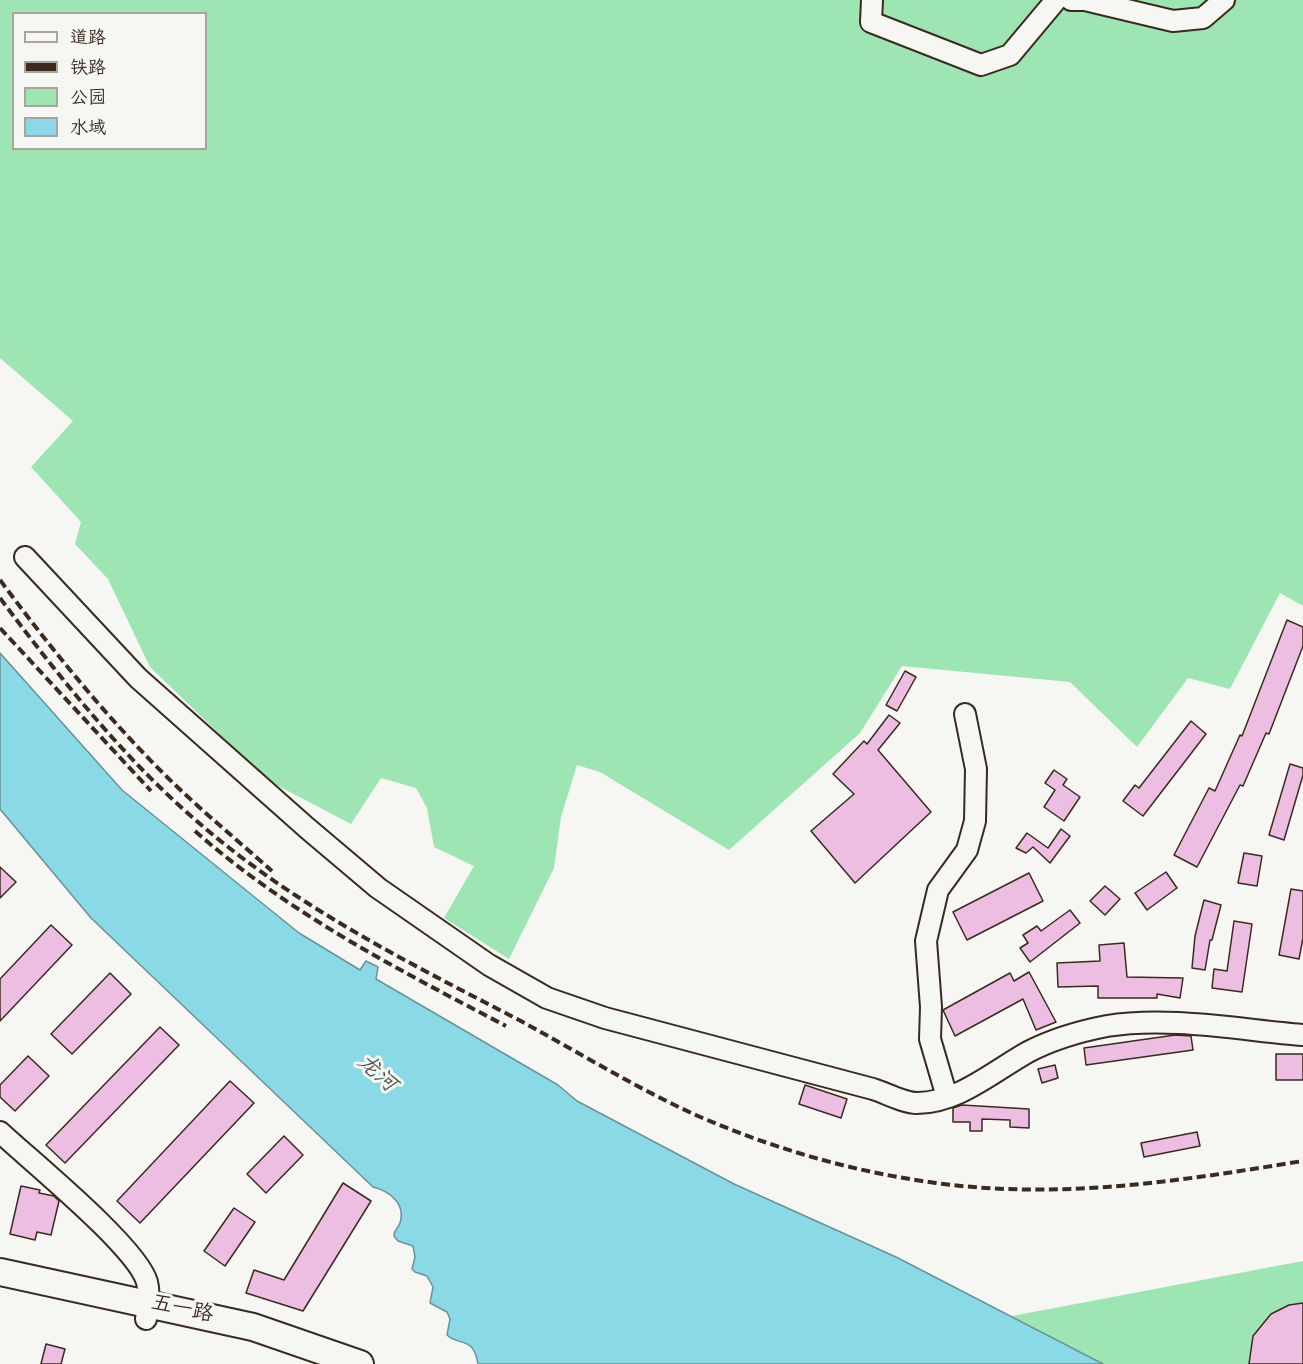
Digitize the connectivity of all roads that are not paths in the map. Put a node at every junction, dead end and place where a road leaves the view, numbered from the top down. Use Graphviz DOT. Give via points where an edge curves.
graph roads {
  1 [pos="872,0"];
  2 [pos="1056,0"];
  3 [pos="1071,0"];
  4 [pos="1224,0"];
  5 [pos="25,557"];
  6 [pos="965,714"];
  7 [pos="1303,1035"];
  8 [pos="947,1098"];
  9 [pos="0,1132"];
  10 [pos="0,1272"];
  11 [pos="0,1288"];
  12 [pos="147,1311"];
  13 [pos="317,1364"];
  14 [pos="360,1364"];
  1 -- 2 [label="street" via="871,22 981,65 1010,56"];
  3 -- 4 [label="street" via="1173,21 1203,18"];
  5 -- 8 [label="street" via="138,678 298,820 378,888 489,965 547,998 605,1018 916,1103"];
  6 -- 8 [label="street" via="976,769 975,821 967,850 938,890 926,941 930,1039"];
  7 -- 8 [label="street" via="1153,1023 1107,1026 1031,1051"];
  9 -- 12 [label="street" via="129,1254 147,1281"];
  10 -- 12 [label="main road, 五一路"];
  11 -- 12 [label="main road, 五一路"];
  12 -- 13 [label="main road, 五一路"];
  12 -- 14 [label="main road, 五一路" via="253,1327"];
}
